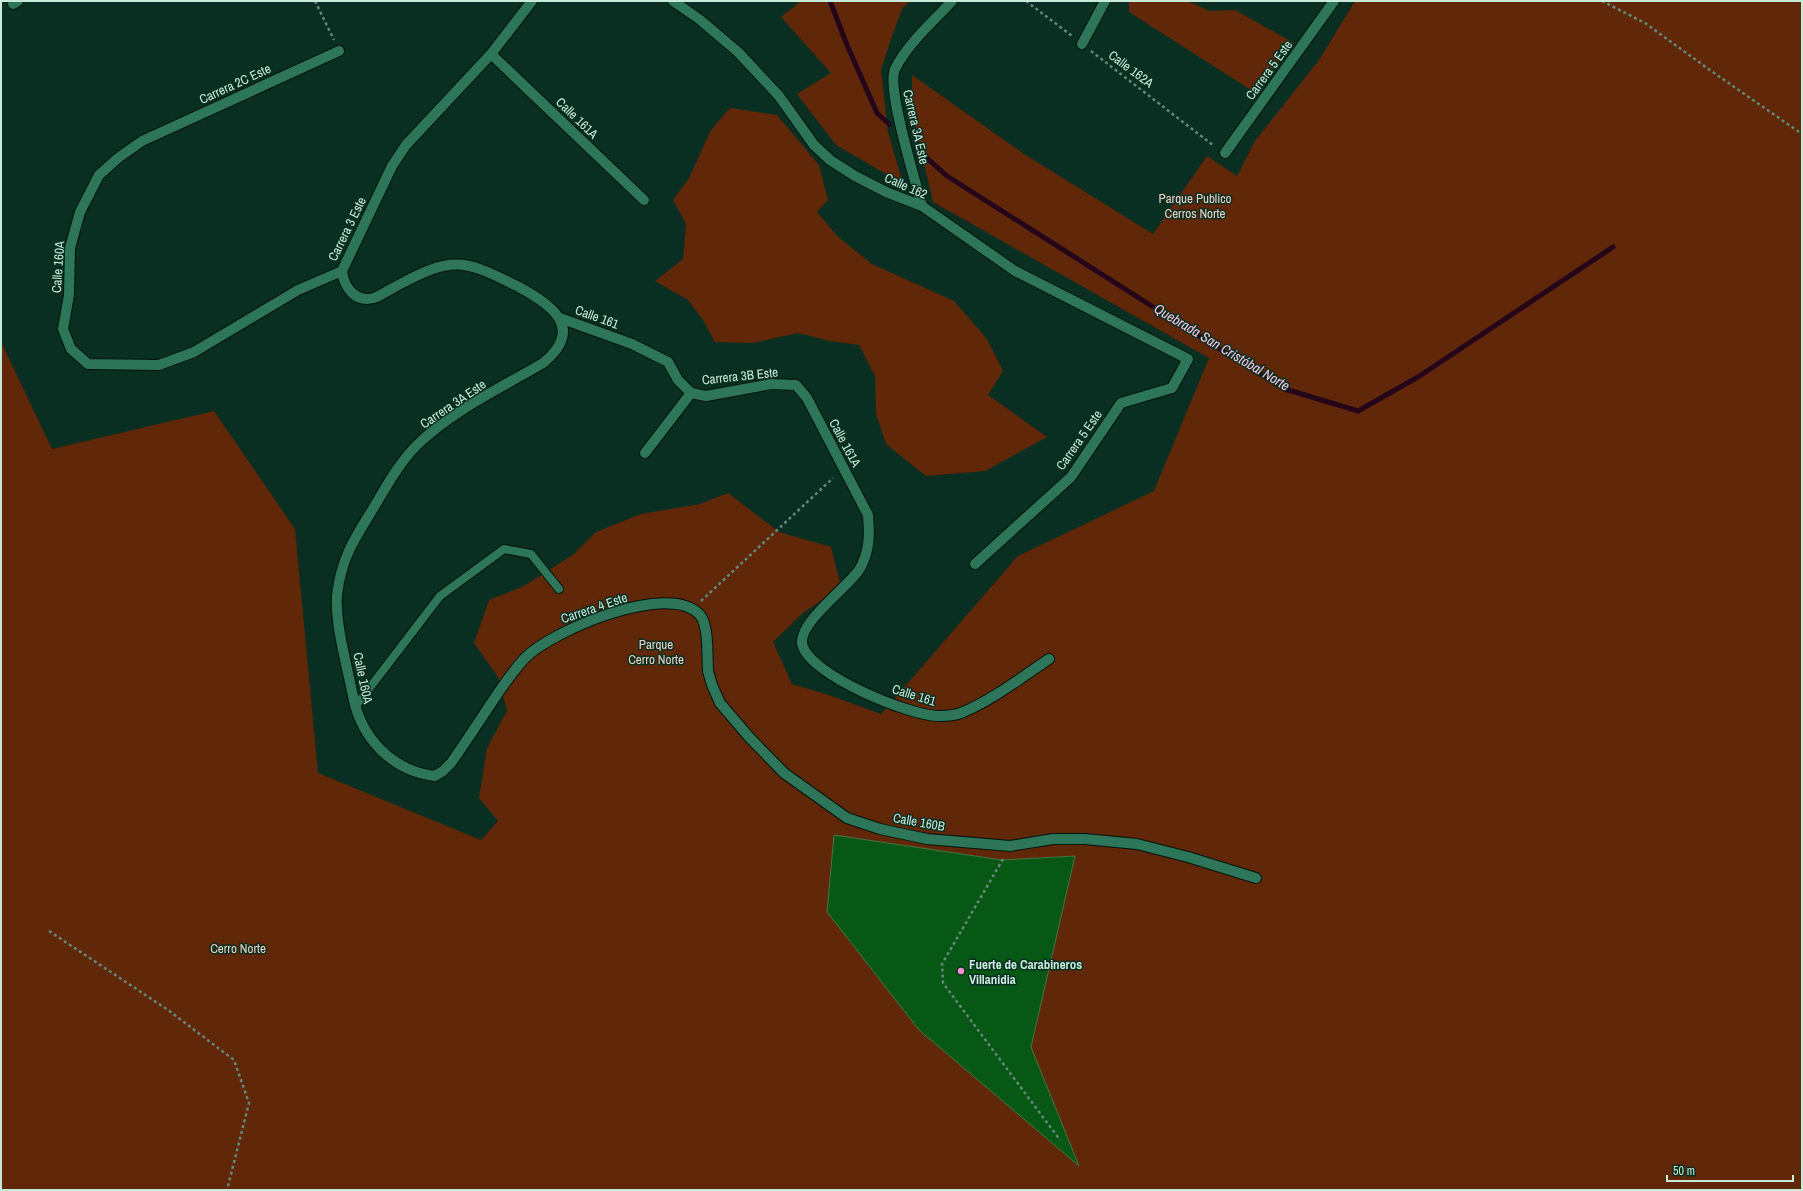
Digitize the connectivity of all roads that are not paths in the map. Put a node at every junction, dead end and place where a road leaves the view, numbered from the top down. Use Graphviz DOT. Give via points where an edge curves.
graph roads {
  1 [pos="532,1"];
  2 [pos="673,1"];
  3 [pos="952,1"];
  4 [pos="1105,1"];
  5 [pos="1334,1"];
  6 [pos="1082,44"];
  7 [pos="339,50"];
  8 [pos="491,54"];
  9 [pos="142,141"];
  10 [pos="1225,153"];
  11 [pos="644,200"];
  12 [pos="922,206"];
  13 [pos="342,271"];
  14 [pos="560,318"];
  15 [pos="1188,360"];
  16 [pos="88,364"];
  17 [pos="796,385"];
  18 [pos="692,393"];
  19 [pos="645,453"];
  20 [pos="350,546"];
  21 [pos="975,564"];
  22 [pos="559,589"];
  23 [pos="693,608"];
  24 [pos="1049,659"];
  25 [pos="814,663"];
  26 [pos="355,707"];
  27 [pos="435,776"];
  28 [pos="1256,878"];
  1 -- 8 [label="street, Carrera 3 Este"];
  2 -- 12 [label="street, Calle 162" via="738,52 779,96 814,145 830,160 854,176"];
  3 -- 12 [label="street, Carrera 3A Este" via="906,51 894,70 897,105"];
  4 -- 6 [label="street"];
  5 -- 10 [label="street, Carrera 5 Este"];
  7 -- 9 [label="street, Carrera 2C Este"];
  8 -- 11 [label="street, Calle 161A"];
  8 -- 13 [label="street, Carrera 3 Este" via="406,144 392,166"];
  9 -- 16 [label="street, Calle 160A" via="99,175 80,212 70,248 69,295 63,329 71,349"];
  12 -- 15 [label="street, Calle 162" via="1015,270"];
  13 -- 14 [label="street, Calle 161" via="343,281 352,294 361,298 374,298 428,270 446,265 464,265 482,270 536,296"];
  13 -- 16 [label="street, Carrera 3 Este" via="298,290 194,352 174,360 160,365"];
  14 -- 18 [label="street, Calle 161" via="648,350 668,362 678,380"];
  14 -- 20 [label="street, Carrera 3A Este" via="561,342 554,353 543,363 436,428 416,446 400,464"];
  15 -- 21 [label="street, Carrera 5 Este" via="1172,388 1121,403 1071,477"];
  17 -- 18 [label="street, Carrera 3B Este" via="770,384 706,396"];
  17 -- 25 [label="street, Calle 161A" via="807,398 868,515 870,535 857,574 807,625 802,642"];
  18 -- 19 [label="street, Carrera 3B Este"];
  20 -- 26 [label="street, Calle 160A" via="342,567 337,596 338,620"];
  22 -- 26 [label="lane" via="531,554 504,549 440,596"];
  23 -- 27 [label="street, Carrera 4 Este" via="671,602 635,607 605,615 560,634 538,647 511,674 451,763"];
  23 -- 28 [label="street, Calle 160B" via="701,616 706,628 708,671 720,703 784,773 847,818 880,829 927,839 1010,846 1053,839 1136,844"];
  24 -- 25 [label="street, Calle 161" via="986,700 960,713 939,716 905,708 867,693 844,683"];
  26 -- 27 [label="street, Calle 160A" via="364,729 379,749 413,772"];
}
